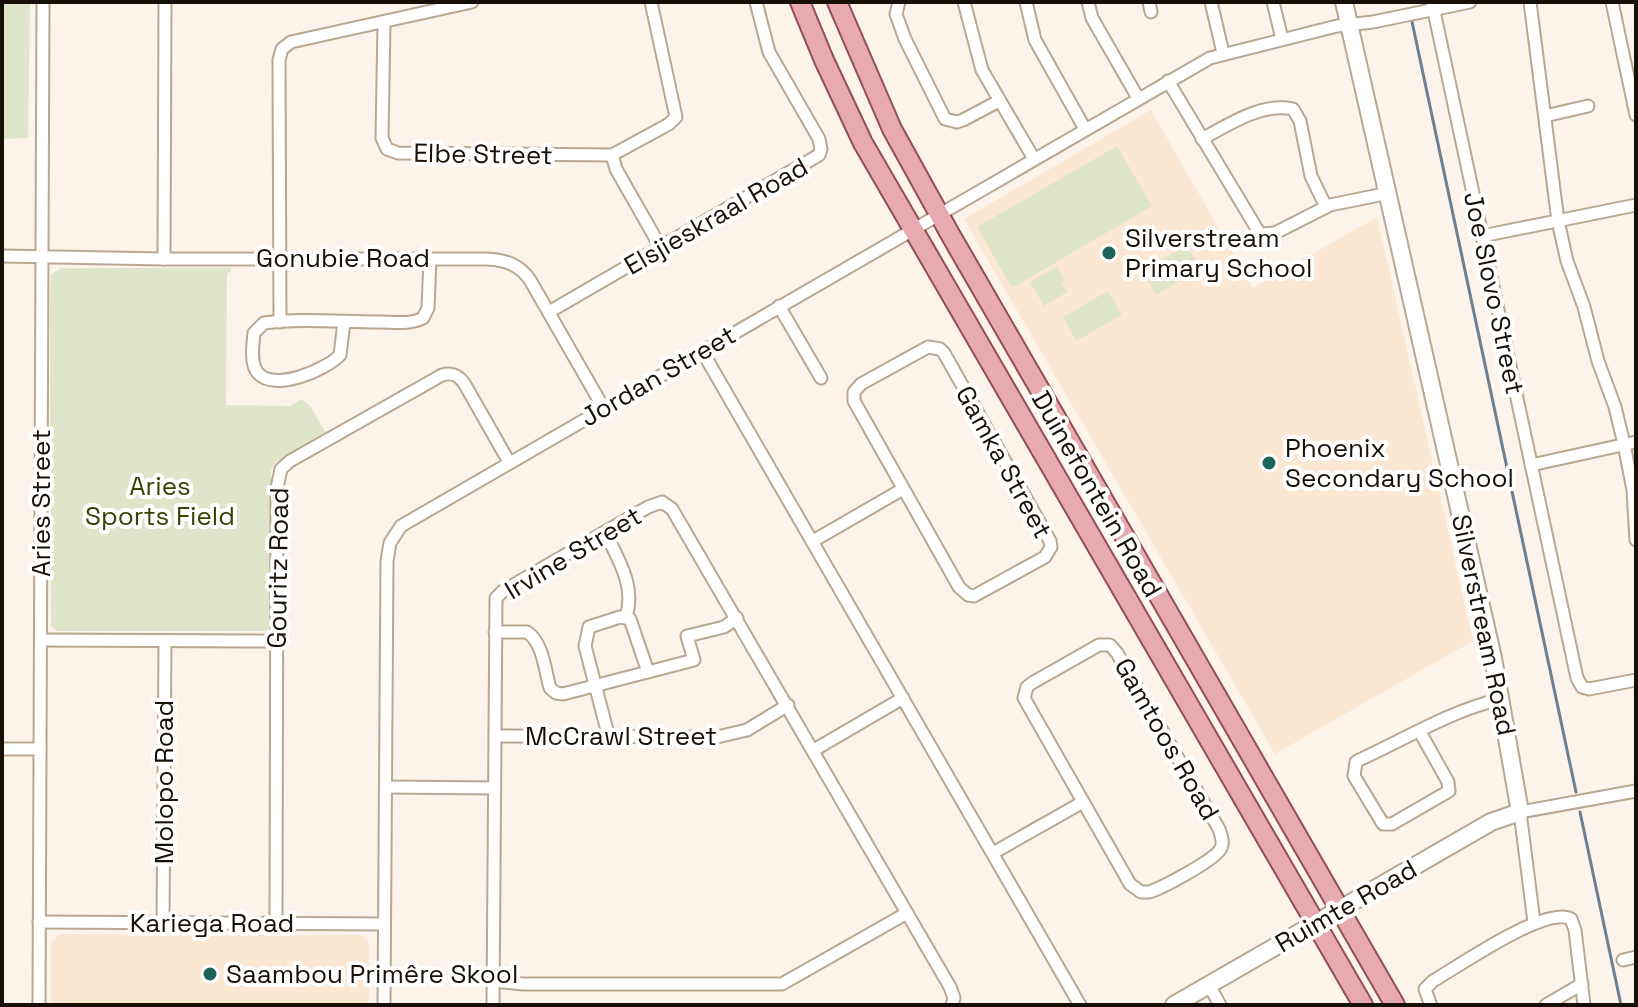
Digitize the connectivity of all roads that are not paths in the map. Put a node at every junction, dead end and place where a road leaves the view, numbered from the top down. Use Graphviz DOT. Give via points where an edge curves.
graph roads {
  1 [pos="43,2"];
  2 [pos="165,2"];
  3 [pos="472,2"];
  4 [pos="651,2"];
  5 [pos="756,2"];
  6 [pos="800,2"];
  7 [pos="837,2"];
  8 [pos="899,2"];
  9 [pos="964,2"];
  10 [pos="1026,2"];
  11 [pos="1088,2"];
  12 [pos="1211,2"];
  13 [pos="1273,2"];
  14 [pos="1344,2"];
  15 [pos="1470,2"];
  16 [pos="1530,2"];
  17 [pos="1612,2"];
  18 [pos="1433,6"];
  19 [pos="384,22"];
  20 [pos="1350,25"];
  21 [pos="1282,39"];
  22 [pos="1223,53"];
  23 [pos="1168,81"];
  24 [pos="1138,98"];
  25 [pos="999,101"];
  26 [pos="1588,106"];
  27 [pos="1636,115"];
  28 [pos="1545,116"];
  29 [pos="1085,129"];
  30 [pos="1202,139"];
  31 [pos="612,155"];
  32 [pos="1034,159"];
  33 [pos="1389,193"];
  34 [pos="1636,205"];
  35 [pos="1326,207"];
  36 [pos="939,214"];
  37 [pos="1558,221"];
  38 [pos="913,229"];
  39 [pos="1482,236"];
  40 [pos="661,248"];
  41 [pos="41,255"];
  42 [pos="2,256"];
  43 [pos="279,258"];
  44 [pos="164,259"];
  45 [pos="430,259"];
  46 [pos="779,306"];
  47 [pos="549,312"];
  48 [pos="280,322"];
  49 [pos="344,322"];
  50 [pos="702,351"];
  51 [pos="821,378"];
  52 [pos="603,407"];
  53 [pos="1630,443"];
  54 [pos="509,462"];
  55 [pos="1531,465"];
  56 [pos="903,489"];
  57 [pos="605,532"];
  58 [pos="1636,540"];
  59 [pos="813,541"];
  60 [pos="626,617"];
  61 [pos="737,618"];
  62 [pos="495,632"];
  63 [pos="41,640"];
  64 [pos="165,641"];
  65 [pos="276,641"];
  66 [pos="648,672"];
  67 [pos="1636,680"];
  68 [pos="596,686"];
  69 [pos="903,698"];
  70 [pos="1501,699"];
  71 [pos="788,705"];
  72 [pos="1420,732"];
  73 [pos="495,736"];
  74 [pos="609,738"];
  75 [pos="2,749"];
  76 [pos="40,749"];
  77 [pos="814,750"];
  78 [pos="386,787"];
  79 [pos="494,788"];
  80 [pos="1636,791"];
  81 [pos="1083,802"];
  82 [pos="1520,812"];
  83 [pos="993,853"];
  84 [pos="1339,910"];
  85 [pos="907,913"];
  86 [pos="39,922"];
  87 [pos="163,922"];
  88 [pos="1534,922"];
  89 [pos="276,923"];
  90 [pos="384,924"];
  91 [pos="1314,924"];
  92 [pos="1636,957"];
  93 [pos="1623,960"];
  94 [pos="494,981"];
  95 [pos="1582,984"];
  96 [pos="1209,985"];
  97 [pos="1430,1003"];
  98 [pos="39,1005"];
  99 [pos="384,1005"];
  100 [pos="493,1005"];
  101 [pos="952,1005"];
  102 [pos="1080,1005"];
  103 [pos="1174,1005"];
  104 [pos="1220,1005"];
  105 [pos="1363,1005"];
  106 [pos="1395,1005"];
  107 [pos="1546,1005"];
  108 [pos="1584,1005"];
  1 -- 41 [label="street, Aries Street"];
  2 -- 44 [label="street"];
  3 -- 19 [label="street"];
  4 -- 31 [label="street, Elbe Street" via="676,117"];
  5 -- 40 [label="street, Elsjieskraal Road" via="769,52 821,149 815,159"];
  6 -- 38 [label="main road, Duinefontein Road" via="863,143"];
  7 -- 36 [label="main road, Duinefontein Road" via="892,129"];
  8 -- 25 [label="street" via="896,14 905,39 945,119 963,120"];
  9 -- 25 [label="street" via="978,61"];
  10 -- 29 [label="street" via="1035,40"];
  11 -- 24 [label="street"];
  12 -- 22 [label="street"];
  13 -- 21 [label="street"];
  14 -- 20 [label="street, Silverstream Road"];
  15 -- 18 [label="street, Jordan Street"];
  16 -- 28 [label="street"];
  17 -- 27 [label="street"];
  18 -- 20 [label="street, Jordan Street"];
  18 -- 39 [label="street, Joe Slovo Street"];
  19 -- 31 [label="street, Elbe Street" via="382,138 387,149"];
  19 -- 43 [label="street" via="291,42 281,51"];
  20 -- 21 [label="street, Jordan Street"];
  20 -- 33 [label="street, Silverstream Road"];
  21 -- 22 [label="street, Jordan Street"];
  22 -- 23 [label="street, Jordan Street"];
  23 -- 24 [label="street, Jordan Street"];
  23 -- 30 [label="street"];
  24 -- 29 [label="street, Jordan Street"];
  25 -- 32 [label="street"];
  26 -- 28 [label="street"];
  28 -- 37 [label="street"];
  29 -- 32 [label="street, Jordan Street"];
  30 -- 35 [label="street" via="1260,234 1275,233"];
  30 -- 35 [label="street" via="1252,114 1293,109 1311,176"];
  31 -- 40 [label="street"];
  32 -- 36 [label="street, Jordan Street"];
  33 -- 35 [label="street"];
  33 -- 70 [label="street, Silverstream Road"];
  34 -- 37 [label="street"];
  36 -- 38 [label="street, Jordan Street"];
  36 -- 84 [label="main road, Duinefontein Road"];
  37 -- 39 [label="street"];
  37 -- 53 [label="street" via="1598,361"];
  38 -- 46 [label="street, Jordan Street"];
  38 -- 91 [label="main road, Duinefontein Road"];
  39 -- 55 [label="street, Joe Slovo Street"];
  40 -- 47 [label="street, Elsjieskraal Road"];
  41 -- 42 [label="street, Gonubie Road"];
  41 -- 44 [label="street, Gonubie Road"];
  41 -- 63 [label="street, Aries Street"];
  43 -- 44 [label="street, Gonubie Road"];
  43 -- 45 [label="street, Gonubie Road"];
  43 -- 48 [label="street"];
  45 -- 47 [label="street, Gonubie Road" via="516,265"];
  45 -- 49 [label="street" via="423,318"];
  46 -- 50 [label="street, Jordan Street"];
  46 -- 51 [label="street"];
  47 -- 52 [label="street, Gonubie Road"];
  48 -- 49 [label="street"];
  48 -- 49 [label="street" via="260,325 254,338 257,371 267,379 297,379 340,355"];
  50 -- 52 [label="street, Jordan Street"];
  50 -- 59 [label="street"];
  52 -- 54 [label="street, Jordan Street"];
  53 -- 55 [label="street"];
  53 -- 58 [label="street"];
  54 -- 65 [label="street, Gouritz Road" via="464,383 449,373 290,461 281,469 277,488"];
  54 -- 78 [label="street, Jordan Street" via="408,520 390,543"];
  55 -- 67 [label="street, Joe Slovo Street" via="1577,678 1589,689"];
  56 -- 56 [label="street, Gamka Street" via="853,396 861,384 933,347 944,353 1048,535 1049,553 980,594 968,595"];
  56 -- 59 [label="street"];
  57 -- 60 [label="street" via="629,589"];
  57 -- 61 [label="street, Irvine Street" via="655,503 668,503"];
  57 -- 62 [label="street, Irvine Street" via="500,593"];
  59 -- 69 [label="street"];
  60 -- 66 [label="street" via="636,630"];
  60 -- 68 [label="street" via="595,624 586,633"];
  61 -- 66 [label="street" via="724,627 687,636 694,660"];
  61 -- 71 [label="street, Irvine Street"];
  62 -- 68 [label="street" via="532,634 553,692"];
  62 -- 73 [label="street, Irvine Street"];
  63 -- 64 [label="street"];
  63 -- 76 [label="street, Aries Street"];
  64 -- 65 [label="street"];
  64 -- 87 [label="street, Molopo Road"];
  65 -- 89 [label="street, Gouritz Road"];
  66 -- 68 [label="street"];
  68 -- 74 [label="street"];
  69 -- 77 [label="street"];
  69 -- 83 [label="street"];
  70 -- 72 [label="street"];
  70 -- 82 [label="street, Silverstream Road"];
  71 -- 74 [label="street, McCrawl Street" via="728,736"];
  71 -- 77 [label="street, Irvine Street"];
  72 -- 72 [label="street" via="1353,766 1354,776 1386,825 1449,791"];
  73 -- 74 [label="street, McCrawl Street"];
  73 -- 79 [label="street, Irvine Street"];
  75 -- 76 [label="street"];
  76 -- 86 [label="street, Aries Street"];
  77 -- 85 [label="street, Irvine Street"];
  78 -- 79 [label="street"];
  78 -- 90 [label="street, Jordan Street"];
  79 -- 94 [label="street, Irvine Street"];
  80 -- 82 [label="street"];
  81 -- 81 [label="street, Gamtoos Road" via="1027,705 1025,692 1032,683 1105,644 1117,653 1219,829 1222,847 1156,890 1141,892 1130,884"];
  81 -- 83 [label="street"];
  82 -- 84 [label="street, Ruimte Road" via="1491,822"];
  82 -- 88 [label="street, Silverstream Road"];
  83 -- 102 [label="street"];
  84 -- 91 [label="street, Ruimte Road"];
  84 -- 106 [label="main road, Duinefontein Road"];
  85 -- 94 [label="street" via="790,982 773,986"];
  85 -- 101 [label="street, Irvine Street" via="950,987"];
  86 -- 87 [label="street, Kariega Road"];
  86 -- 98 [label="street, Aries Street"];
  87 -- 89 [label="street, Kariega Road"];
  88 -- 95 [label="street" via="1553,916 1571,919"];
  88 -- 97 [label="street" via="1427,985 1424,992"];
  89 -- 90 [label="street, Kariega Road"];
  90 -- 99 [label="street, Jordan Street"];
  91 -- 96 [label="street, Ruimte Road"];
  91 -- 105 [label="main road, Duinefontein Road"];
  92 -- 93 [label="street"];
  94 -- 100 [label="street, Irvine Street"];
  95 -- 107 [label="street"];
  95 -- 108 [label="street"];
  96 -- 103 [label="street, Ruimte Road"];
  96 -- 104 [label="street"];
}
